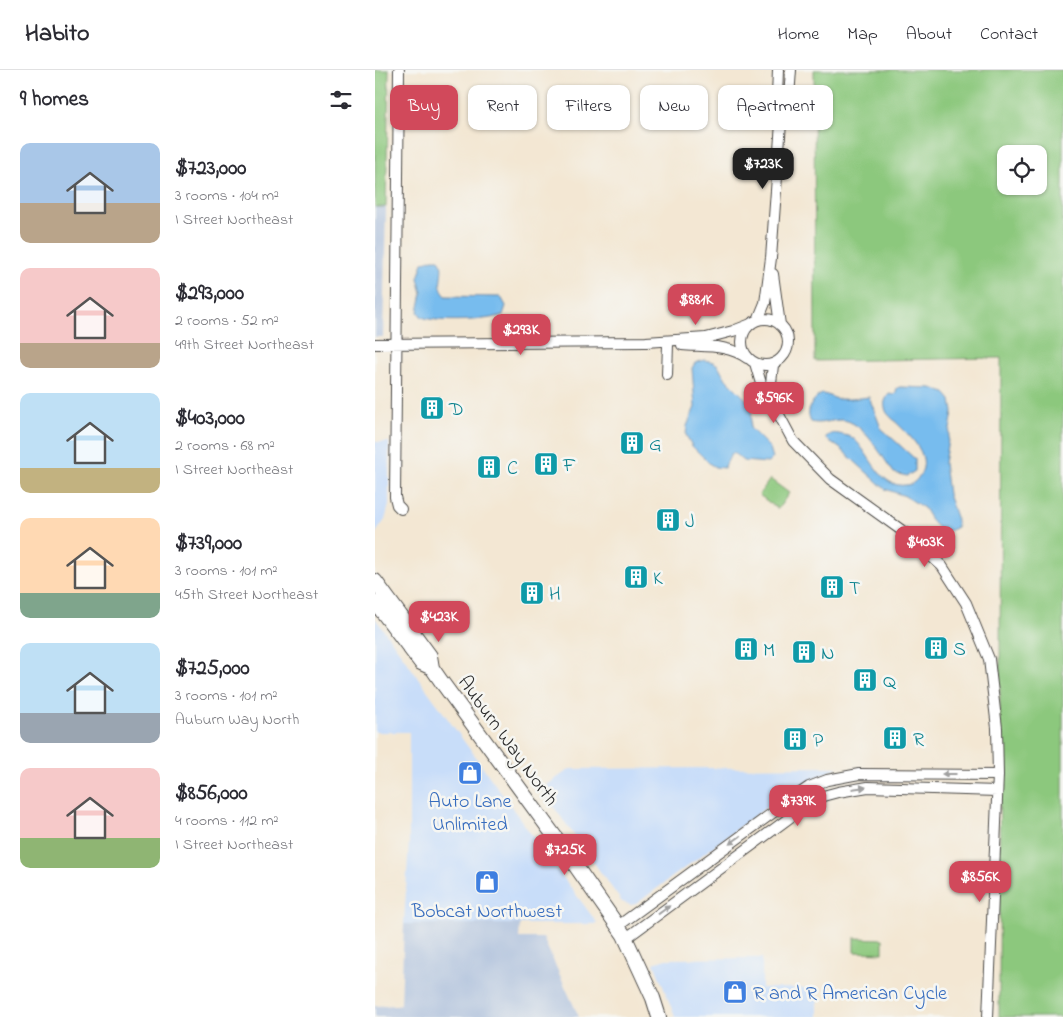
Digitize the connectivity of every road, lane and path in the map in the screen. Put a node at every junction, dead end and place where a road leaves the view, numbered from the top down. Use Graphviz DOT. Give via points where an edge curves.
graph roads {
  1 [pos="399,70"];
  2 [pos="778,70"];
  3 [pos="791,70"];
  4 [pos="777,85"];
  5 [pos="790,85"];
  6 [pos="780,130"];
  7 [pos="771,258"];
  8 [pos="754,322"];
  9 [pos="780,324"];
  10 [pos="646,342"];
  11 [pos="375,344"];
  12 [pos="397,344"];
  13 [pos="669,344"];
  14 [pos="752,361"];
  15 [pos="773,365"];
  16 [pos="667,374"];
  17 [pos="777,412"];
  18 [pos="401,509"];
  19 [pos="375,581"];
  20 [pos="375,602"];
  21 [pos="432,666"];
  22 [pos="998,775"];
  23 [pos="997,790"];
  24 [pos="618,926"];
  25 [pos="625,939"];
  26 [pos="659,1017"];
  27 [pos="989,1017"];
  1 -- 12 [label="street"];
  2 -- 4 [label="street"];
  3 -- 5 [label="street"];
  6 -- 7 [label="street"];
  7 -- 8 [label="street" via="765,303"];
  7 -- 9 [label="street"];
  8 -- 9 [label="street" via="766,319"];
  8 -- 10 [label="street" via="706,338"];
  8 -- 14 [label="street" via="742,337 744,352"];
  9 -- 15 [label="street" via="786,331 789,346 782,359"];
  10 -- 12 [label="street"];
  10 -- 13 [label="street"];
  11 -- 12 [label="street"];
  12 -- 18 [label="street" via="395,497"];
  13 -- 14 [label="street" via="731,350"];
  13 -- 16 [label="street"];
  14 -- 15 [label="street" via="762,366"];
  14 -- 17 [label="street" via="767,404"];
  15 -- 17 [label="street" via="771,383"];
  17 -- 22 [label="street" via="793,441 830,479 904,532 942,566 966,602 989,659 997,728"];
  19 -- 21 [label="main road, Auburn Way North" via="431,656"];
  20 -- 21 [label="main road, Auburn Way North" via="421,663"];
  21 -- 24 [label="main road, Auburn Way North"];
  22 -- 23 [label="street"];
  22 -- 24 [label="street, one-way" via="859,774 809,787"];
  25 -- 23 [label="street, one-way" via="823,796 868,787"];
  23 -- 27 [label="street"];
  24 -- 25 [label="main road, Auburn Way North"];
  25 -- 26 [label="main road, Auburn Way North"];
}
